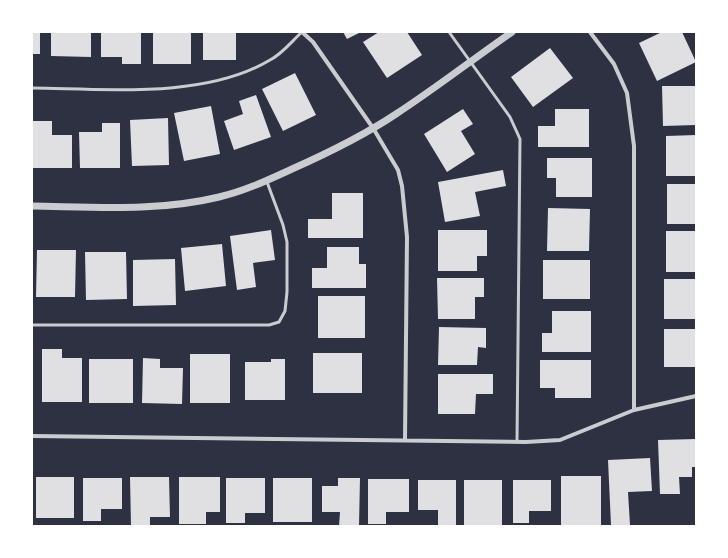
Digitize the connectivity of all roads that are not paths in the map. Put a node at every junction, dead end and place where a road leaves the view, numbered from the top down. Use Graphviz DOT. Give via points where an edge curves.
graph roads {
  1 [pos="302,32"];
  2 [pos="449,32"];
  3 [pos="512,32"];
  4 [pos="590,32"];
  5 [pos="470,61"];
  6 [pos="32,88"];
  7 [pos="373,128"];
  8 [pos="266,182"];
  9 [pos="32,206"];
  10 [pos="32,325"];
  11 [pos="696,396"];
  12 [pos="634,410"];
  13 [pos="32,436"];
  14 [pos="405,440"];
  15 [pos="517,442"];
  1 -- 6 [label="lane" via="271,60 234,77 188,86 121,89"];
  1 -- 7 [label="street" via="313,42"];
  2 -- 5 [label="lane"];
  3 -- 5 [label="street"];
  4 -- 12 [label="street" via="614,64 627,93 634,146"];
  5 -- 7 [label="street"];
  5 -- 15 [label="lane" via="510,117 520,139"];
  7 -- 8 [label="street" via="337,149"];
  7 -- 14 [label="street" via="398,170 402,186 407,237"];
  8 -- 9 [label="street" via="219,197 191,202 126,208"];
  8 -- 10 [label="lane" via="287,242 287,292 285,311 279,322 268,325"];
  11 -- 12 [label="street"];
  12 -- 15 [label="street" via="560,440"];
  13 -- 14 [label="street"];
  14 -- 15 [label="street"];
}
